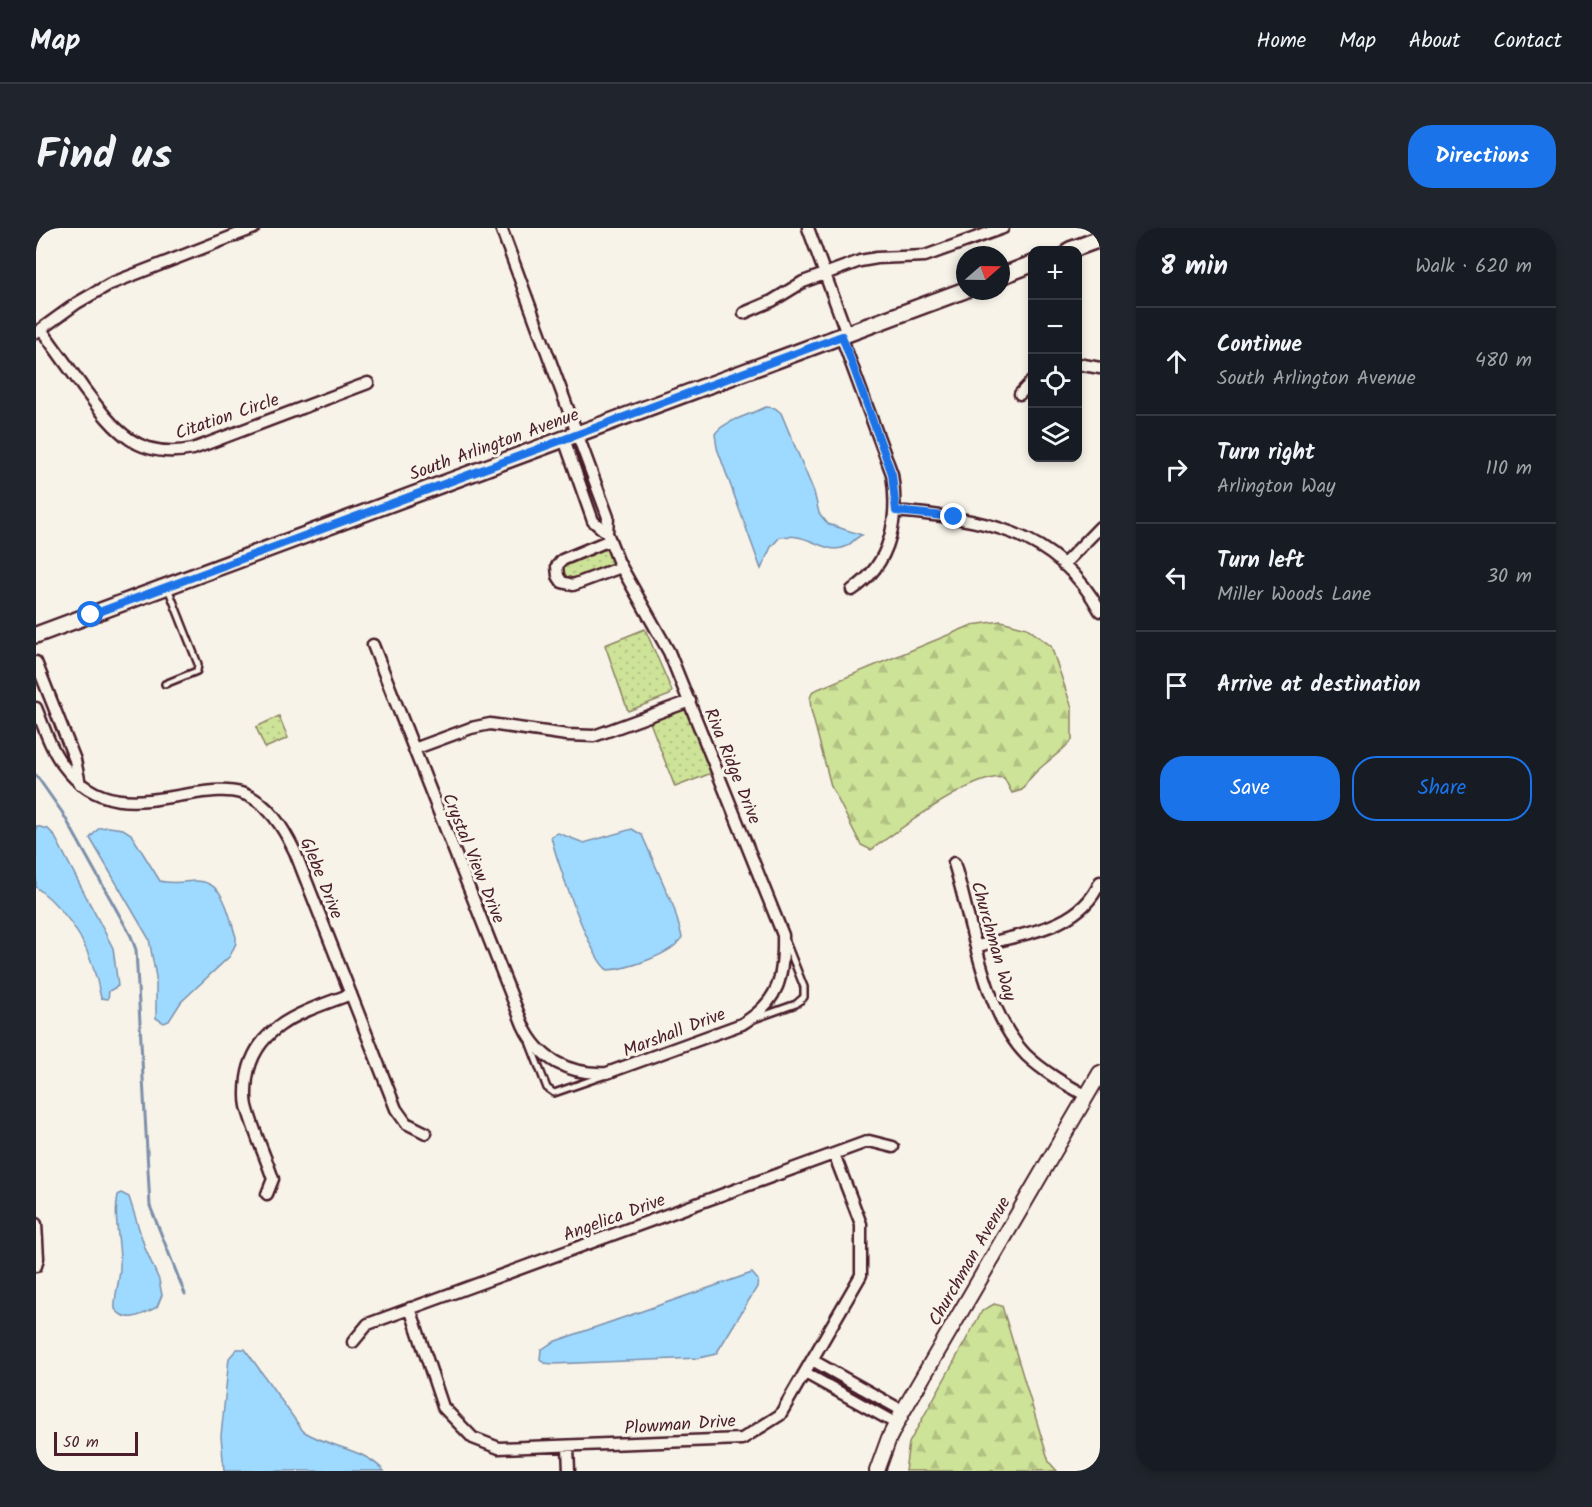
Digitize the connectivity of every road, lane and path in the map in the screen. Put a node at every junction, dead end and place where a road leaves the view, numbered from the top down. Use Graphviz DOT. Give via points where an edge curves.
graph roads {
  1 [pos="254,228"];
  2 [pos="501,228"];
  3 [pos="808,228"];
  4 [pos="1003,228"];
  5 [pos="1100,239"];
  6 [pos="1081,246"];
  7 [pos="1028,266"];
  8 [pos="1010,273"];
  9 [pos="825,274"];
  10 [pos="956,293"];
  11 [pos="744,313"];
  12 [pos="38,331"];
  13 [pos="844,335"];
  14 [pos="1082,365"];
  15 [pos="1100,368"];
  16 [pos="368,383"];
  17 [pos="1028,385"];
  18 [pos="1020,394"];
  19 [pos="571,436"];
  20 [pos="896,511"];
  21 [pos="1100,527"];
  22 [pos="608,537"];
  23 [pos="1063,565"];
  24 [pos="621,567"];
  25 [pos="167,586"];
  26 [pos="852,590"];
  27 [pos="1100,610"];
  28 [pos="36,635"];
  29 [pos="373,645"];
  30 [pos="36,662"];
  31 [pos="165,684"];
  32 [pos="690,701"];
  33 [pos="36,708"];
  34 [pos="58,717"];
  35 [pos="42,723"];
  36 [pos="414,749"];
  37 [pos="80,784"];
  38 [pos="954,863"];
  39 [pos="1100,882"];
  40 [pos="783,935"];
  41 [pos="978,946"];
  42 [pos="778,986"];
  43 [pos="351,994"];
  44 [pos="742,1024"];
  45 [pos="523,1025"];
  46 [pos="565,1068"];
  47 [pos="622,1069"];
  48 [pos="1100,1073"];
  49 [pos="1087,1096"];
  50 [pos="426,1133"];
  51 [pos="893,1147"];
  52 [pos="834,1154"];
  53 [pos="267,1194"];
  54 [pos="36,1224"];
  55 [pos="36,1266"];
  56 [pos="410,1308"];
  57 [pos="353,1342"];
  58 [pos="812,1360"];
  59 [pos="805,1373"];
  60 [pos="900,1418"];
  61 [pos="568,1447"];
  62 [pos="569,1471"];
  63 [pos="877,1471"];
  1 -- 12 [label="street" via="126,276 77,303"];
  2 -- 19 [label="street, Riva Ridge Drive"];
  3 -- 9 [label="street"];
  4 -- 9 [label="street" via="925,256 874,258"];
  5 -- 6 [label="main road"];
  7 -- 8 [label="main road"];
  9 -- 11 [label="street"];
  9 -- 13 [label="street"];
  10 -- 13 [label="main road, South Arlington Avenue"];
  12 -- 16 [label="street, Citation Circle" via="111,426 141,447 156,451 193,448"];
  13 -- 19 [label="main road, South Arlington Avenue"];
  13 -- 20 [label="street" via="892,474"];
  14 -- 15 [label="street"];
  17 -- 18 [label="street"];
  19 -- 22 [label="street, Riva Ridge Drive" via="593,521"];
  19 -- 25 [label="main road, South Arlington Avenue"];
  20 -- 23 [label="street" via="959,517 1000,527 1038,545"];
  20 -- 26 [label="street" via="884,556"];
  21 -- 23 [label="street"];
  22 -- 24 [label="street, Riva Ridge Drive"];
  22 -- 24 [label="street" via="562,560 557,567 558,576 562,582 573,585"];
  23 -- 27 [label="street"];
  24 -- 32 [label="street, Riva Ridge Drive" via="659,632"];
  25 -- 28 [label="main road, South Arlington Avenue"];
  25 -- 31 [label="lane" via="198,664 197,671"];
  29 -- 36 [label="street, Crystal View Drive"];
  30 -- 34 [label="street"];
  32 -- 36 [label="street" via="594,736 490,724"];
  32 -- 40 [label="street, Riva Ridge Drive"];
  33 -- 35 [label="street, Glebe Drive"];
  34 -- 35 [label="lane"];
  34 -- 37 [label="street"];
  35 -- 37 [label="street, Glebe Drive" via="56,755"];
  36 -- 45 [label="street, Crystal View Drive"];
  37 -- 43 [label="street, Glebe Drive" via="106,798 135,803 226,791 256,800 288,837"];
  38 -- 41 [label="street, Churchman Way"];
  39 -- 41 [label="street" via="1083,907 1065,920"];
  40 -- 42 [label="street, Riva Ridge Drive" via="783,968"];
  40 -- 44 [label="lane" via="804,987 804,997 796,1004"];
  41 -- 49 [label="street, Churchman Way" via="997,1010 1013,1038 1042,1069"];
  42 -- 44 [label="street, Marshall Drive" via="761,1011"];
  43 -- 50 [label="street, Glebe Drive" via="396,1109 406,1123"];
  43 -- 53 [label="street" via="290,1017 263,1039 254,1052 246,1104 273,1179"];
  44 -- 47 [label="street, Marshall Drive"];
  45 -- 46 [label="street, Crystal View Drive" via="539,1050"];
  45 -- 47 [label="lane" via="547,1088 554,1093"];
  46 -- 47 [label="street, Marshall Drive" via="595,1074"];
  48 -- 49 [label="street, Churchman Avenue"];
  49 -- 60 [label="street, Churchman Avenue"];
  51 -- 52 [label="street, Angelica Drive" via="869,1141"];
  52 -- 56 [label="street, Angelica Drive"];
  52 -- 58 [label="street, Plowman Drive" via="861,1224 861,1275"];
  54 -- 55 [label="street"];
  56 -- 57 [label="street, Angelica Drive" via="368,1324"];
  56 -- 61 [label="street, Plowman Drive" via="443,1407 473,1438 499,1448"];
  58 -- 59 [label="street, Plowman Drive"];
  58 -- 60 [label="street"];
  59 -- 60 [label="street"];
  59 -- 61 [label="street, Plowman Drive" via="780,1415 742,1439"];
  60 -- 63 [label="street, Churchman Avenue"];
  61 -- 62 [label="street"];
}
